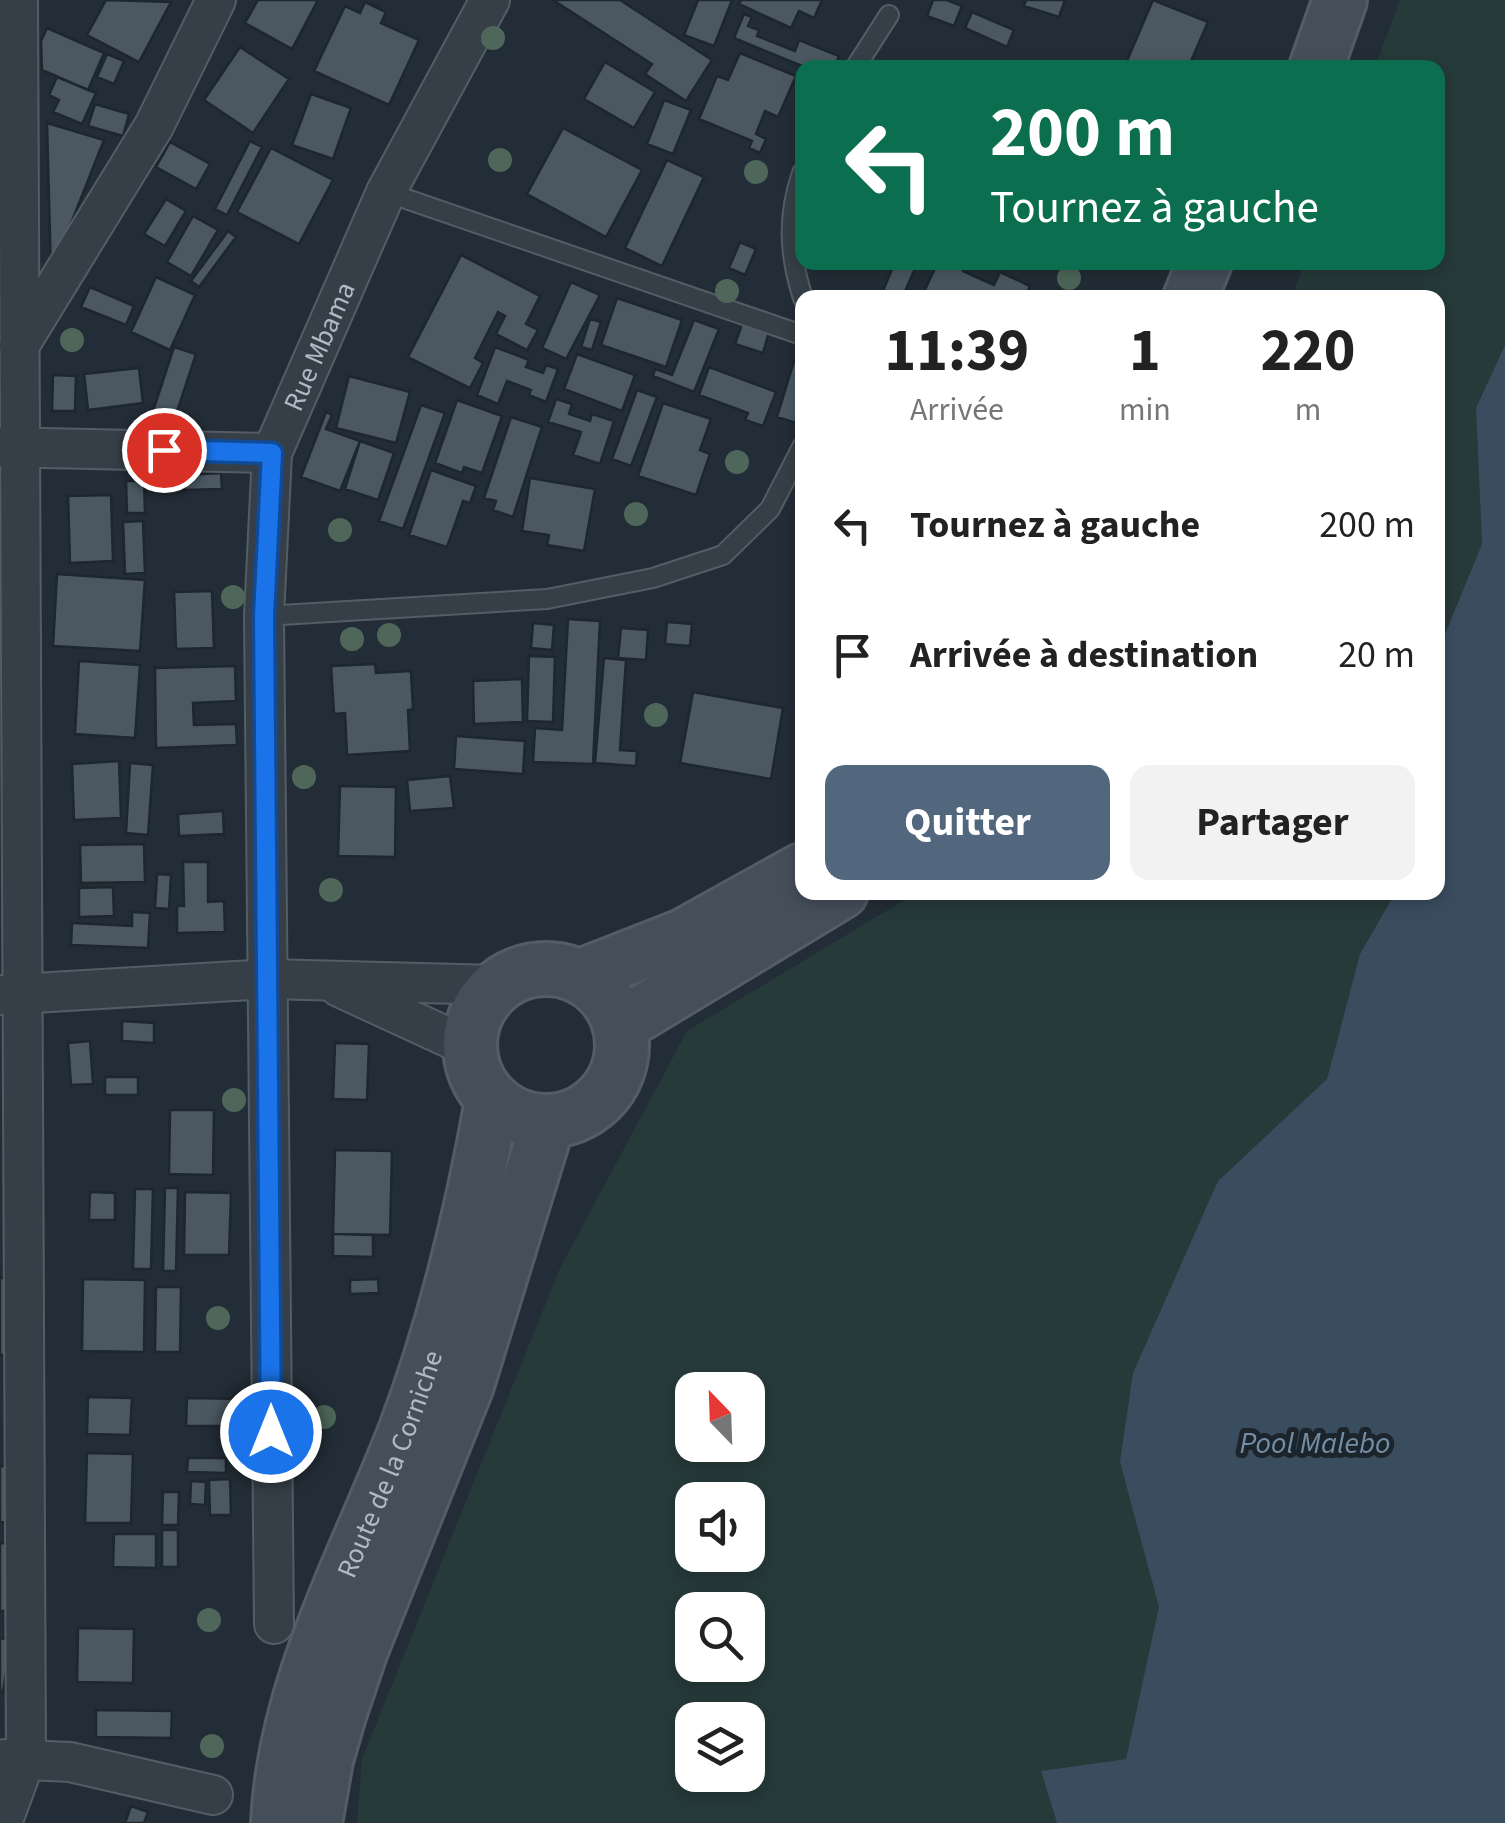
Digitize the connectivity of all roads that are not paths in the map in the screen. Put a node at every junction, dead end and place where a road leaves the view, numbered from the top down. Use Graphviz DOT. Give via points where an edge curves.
graph roads {
  1 [pos="18,0"];
  2 [pos="216,0"];
  3 [pos="490,0"];
  4 [pos="1305,0"];
  5 [pos="1340,0"];
  6 [pos="888,15"];
  7 [pos="860,60"];
  8 [pos="1285,60"];
  9 [pos="1319,60"];
  10 [pos="386,192"];
  11 [pos="795,192"];
  12 [pos="800,290"];
  13 [pos="795,333"];
  14 [pos="20,346"];
  15 [pos="10,447"];
  16 [pos="272,453"];
  17 [pos="795,460"];
  18 [pos="264,616"];
  19 [pos="795,874"];
  20 [pos="828,900"];
  21 [pos="581,976"];
  22 [pos="268,979"];
  23 [pos="324,980"];
  24 [pos="498,986"];
  25 [pos="12,994"];
  26 [pos="621,1025"];
  27 [pos="469,1047"];
  28 [pos="492,1101"];
  29 [pos="548,1122"];
  30 [pos="274,1624"];
  31 [pos="13,1758"];
  32 [pos="213,1795"];
  33 [pos="2,1823"];
  34 [pos="278,1823"];
  35 [pos="315,1823"];
  1 -- 14 [label="street"];
  2 -- 14 [label="street" via="154,126"];
  3 -- 10 [label="street, Rue Mbama"];
  4 -- 8 [label="main road"];
  5 -- 9 [label="main road"];
  6 -- 7 [label="lane"];
  10 -- 13 [label="lane"];
  10 -- 16 [label="street, Rue Mbama"];
  11 -- 12 [label="lane" via="791,261"];
  14 -- 15 [label="street"];
  15 -- 16 [label="street"];
  15 -- 25 [label="street"];
  16 -- 18 [label="street, Rue Mbama"];
  17 -- 18 [label="lane" via="770,508 723,555 652,578 547,599"];
  18 -- 22 [label="street, Rue Mbama"];
  19 -- 21 [label="main road" via="683,936"];
  20 -- 26 [label="main road"];
  21 -- 24 [label="main road" via="552,968 524,972"];
  21 -- 26 [label="main road" via="599,988"];
  22 -- 23 [label="street"];
  22 -- 25 [label="street"];
  22 -- 30 [label="street, Rue Mbama"];
  23 -- 24 [label="street"];
  23 -- 27 [label="street"];
  24 -- 27 [label="main road" via="482,1002"];
  25 -- 31 [label="street"];
  26 -- 29 [label="main road" via="616,1080 599,1102"];
  27 -- 28 [label="main road" via="472,1067"];
  28 -- 29 [label="main road" via="518,1117"];
  28 -- 34 [label="main road, Route de la Corniche" via="463,1252 433,1358 305,1688 290,1736"];
  29 -- 35 [label="main road, Route de la Corniche" via="467,1386 339,1715"];
  31 -- 32 [label="street" via="70,1762"];
  31 -- 33 [label="street"];
}
